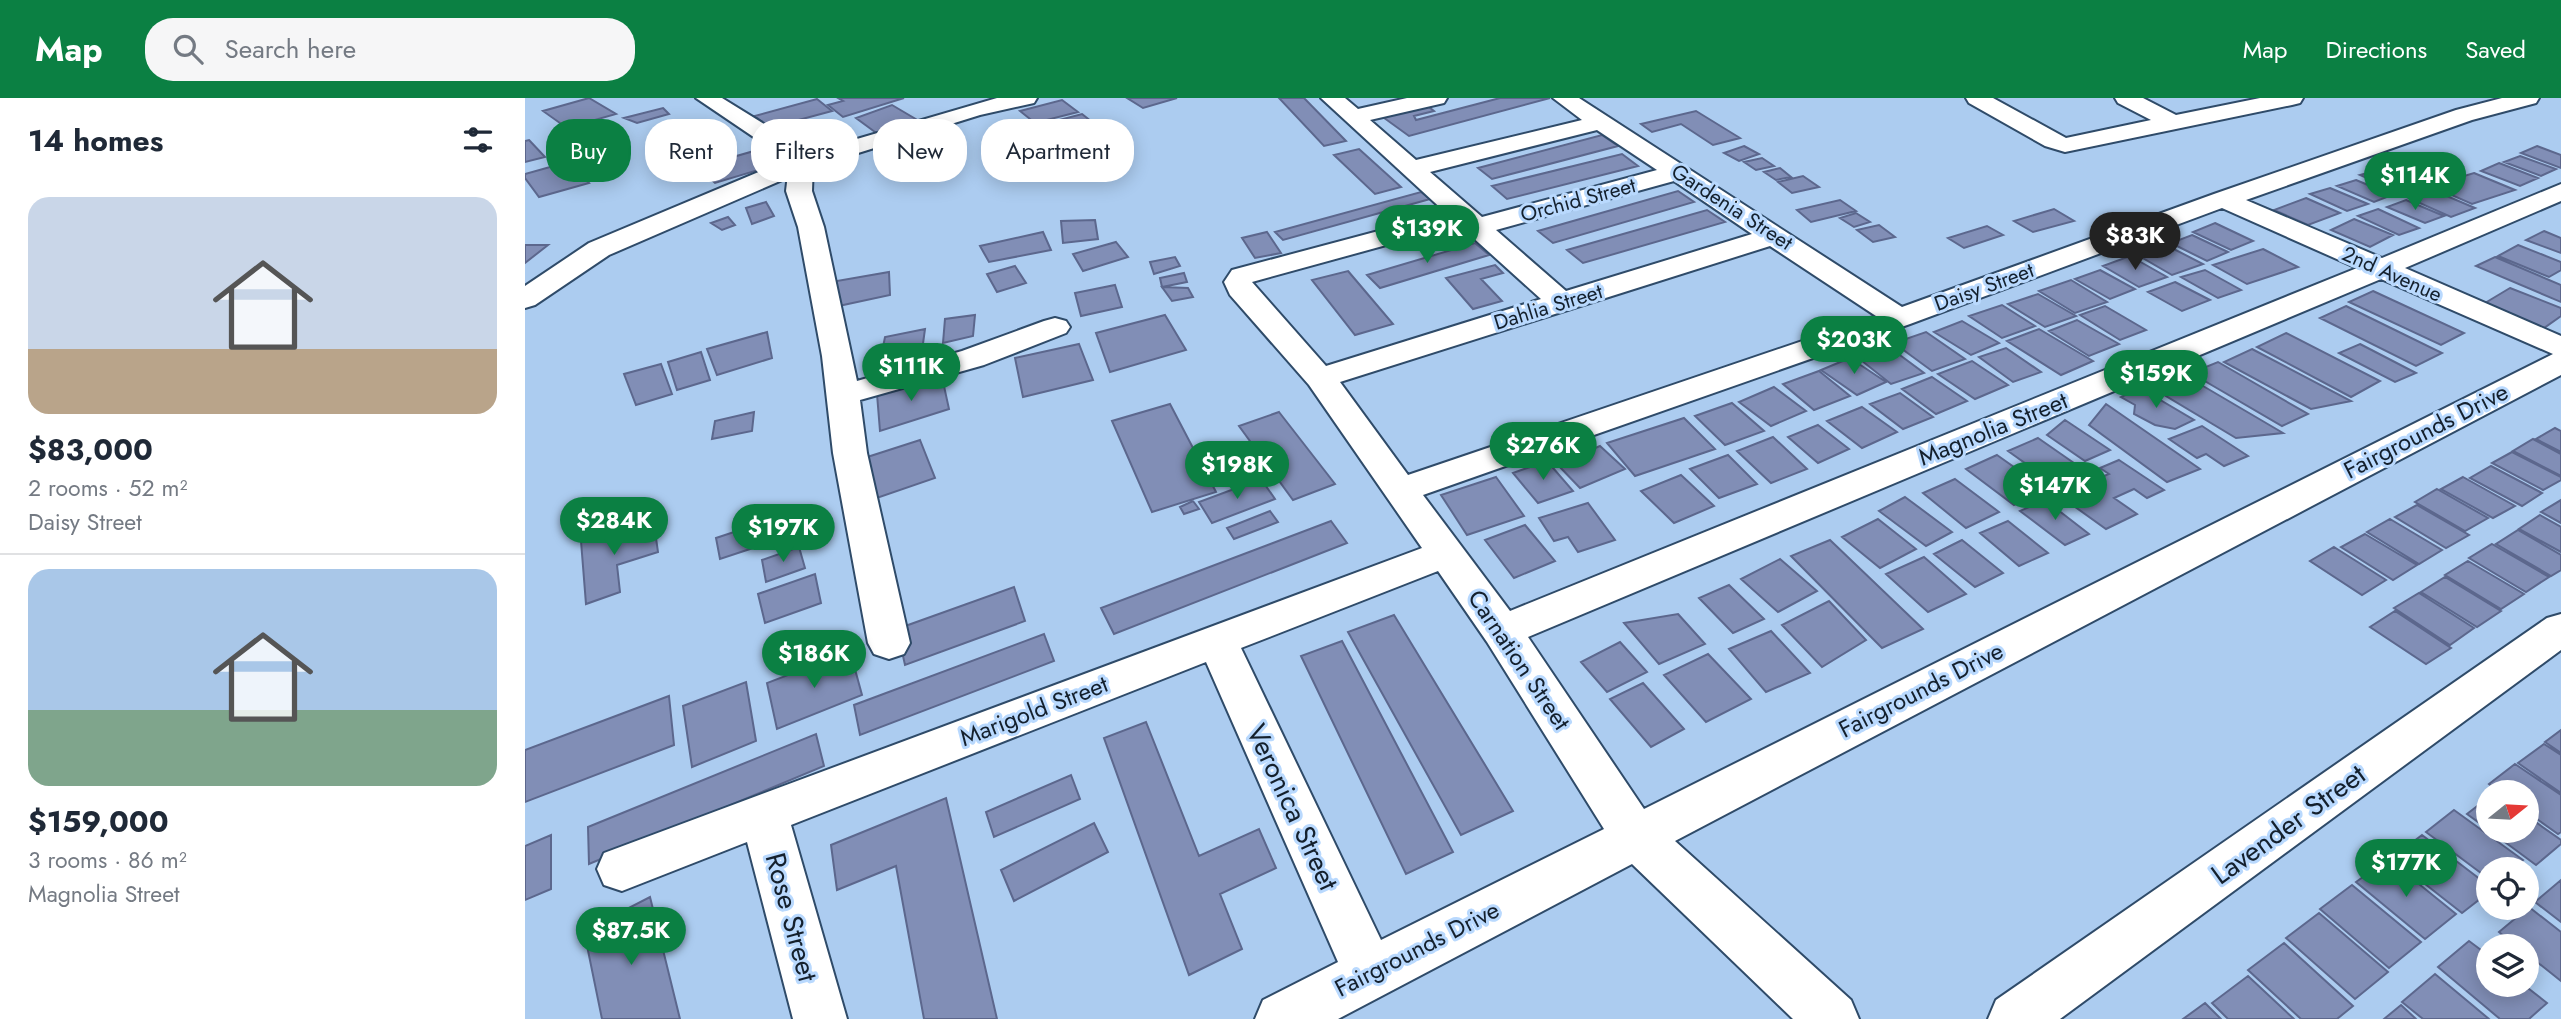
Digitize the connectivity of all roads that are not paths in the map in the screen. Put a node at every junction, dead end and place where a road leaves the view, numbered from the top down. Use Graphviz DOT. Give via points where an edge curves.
graph roads {
  1 [pos="707,98"];
  2 [pos="1026,98"];
  3 [pos="1332,98"];
  4 [pos="1436,98"];
  5 [pos="1564,98"];
  6 [pos="1977,98"];
  7 [pos="2126,98"];
  8 [pos="2528,98"];
  9 [pos="2283,99"];
  10 [pos="1353,117"];
  11 [pos="1601,122"];
  12 [pos="2176,124"];
  13 [pos="751,126"];
  14 [pos="859,145"];
  15 [pos="1411,169"];
  16 [pos="1679,172"];
  17 [pos="756,182"];
  18 [pos="800,182"];
  19 [pos="2561,192"];
  20 [pos="2223,199"];
  21 [pos="1471,222"];
  22 [pos="1776,236"];
  23 [pos="2380,269"];
  24 [pos="1243,276"];
  25 [pos="525,299"];
  26 [pos="1561,302"];
  27 [pos="1899,318"];
  28 [pos="1055,327"];
  29 [pos="2561,347"];
  30 [pos="2561,362"];
  31 [pos="1320,378"];
  32 [pos="843,395"];
  33 [pos="1400,490"];
  34 [pos="1446,553"];
  35 [pos="2561,629"];
  36 [pos="1502,631"];
  37 [pos="1217,641"];
  38 [pos="889,643"];
  39 [pos="764,814"];
  40 [pos="1636,837"];
  41 [pos="622,869"];
  42 [pos="1370,974"];
  43 [pos="820,1019"];
  44 [pos="1282,1019"];
  45 [pos="1832,1019"];
  46 [pos="2015,1019"];
  1 -- 13 [label="street"];
  2 -- 14 [label="street"];
  3 -- 10 [label="street"];
  4 -- 10 [label="street"];
  5 -- 11 [label="street, Gardenia Street"];
  6 -- 12 [label="street" via="2065,145"];
  7 -- 12 [label="street"];
  8 -- 20 [label="street, Daisy Street" via="2465,115"];
  9 -- 12 [label="street"];
  10 -- 15 [label="street"];
  11 -- 15 [label="street"];
  11 -- 16 [label="street, Gardenia Street"];
  15 -- 21 [label="street"];
  16 -- 21 [label="street, Orchid Street"];
  16 -- 22 [label="street, Gardenia Street"];
  17 -- 25 [label="street" via="599,249"];
  18 -- 32 [label="street"];
  19 -- 23 [label="street, Magnolia Street"];
  20 -- 23 [label="street, 2nd Avenue"];
  20 -- 27 [label="street, Daisy Street"];
  21 -- 24 [label="street, Orchid Street"];
  21 -- 26 [label="street"];
  22 -- 26 [label="street, Dahlia Street"];
  22 -- 27 [label="street, Gardenia Street"];
  23 -- 29 [label="street, 2nd Avenue"];
  23 -- 36 [label="street, Magnolia Street"];
  24 -- 31 [label="street, Carnation Street" via="1238,282 1240,289"];
  26 -- 31 [label="street, Dahlia Street"];
  27 -- 33 [label="street, Daisy Street"];
  28 -- 32 [label="street" via="973,358"];
  30 -- 40 [label="street, Fairgrounds Drive"];
  31 -- 33 [label="street, Carnation Street"];
  32 -- 38 [label="street" via="850,453"];
  33 -- 34 [label="street, Carnation Street"];
  34 -- 36 [label="street, Carnation Street"];
  34 -- 37 [label="street, Marigold Street"];
  35 -- 46 [label="street, Lavender Street"];
  36 -- 40 [label="street, Carnation Street"];
  37 -- 39 [label="street, Marigold Street"];
  37 -- 42 [label="street, Veronica Street"];
  39 -- 41 [label="street, Marigold Street"];
  39 -- 43 [label="street, Rose Street"];
  40 -- 42 [label="street, Fairgrounds Drive"];
  40 -- 45 [label="street, Carnation Street"];
  42 -- 44 [label="street, Fairgrounds Drive"];
}
